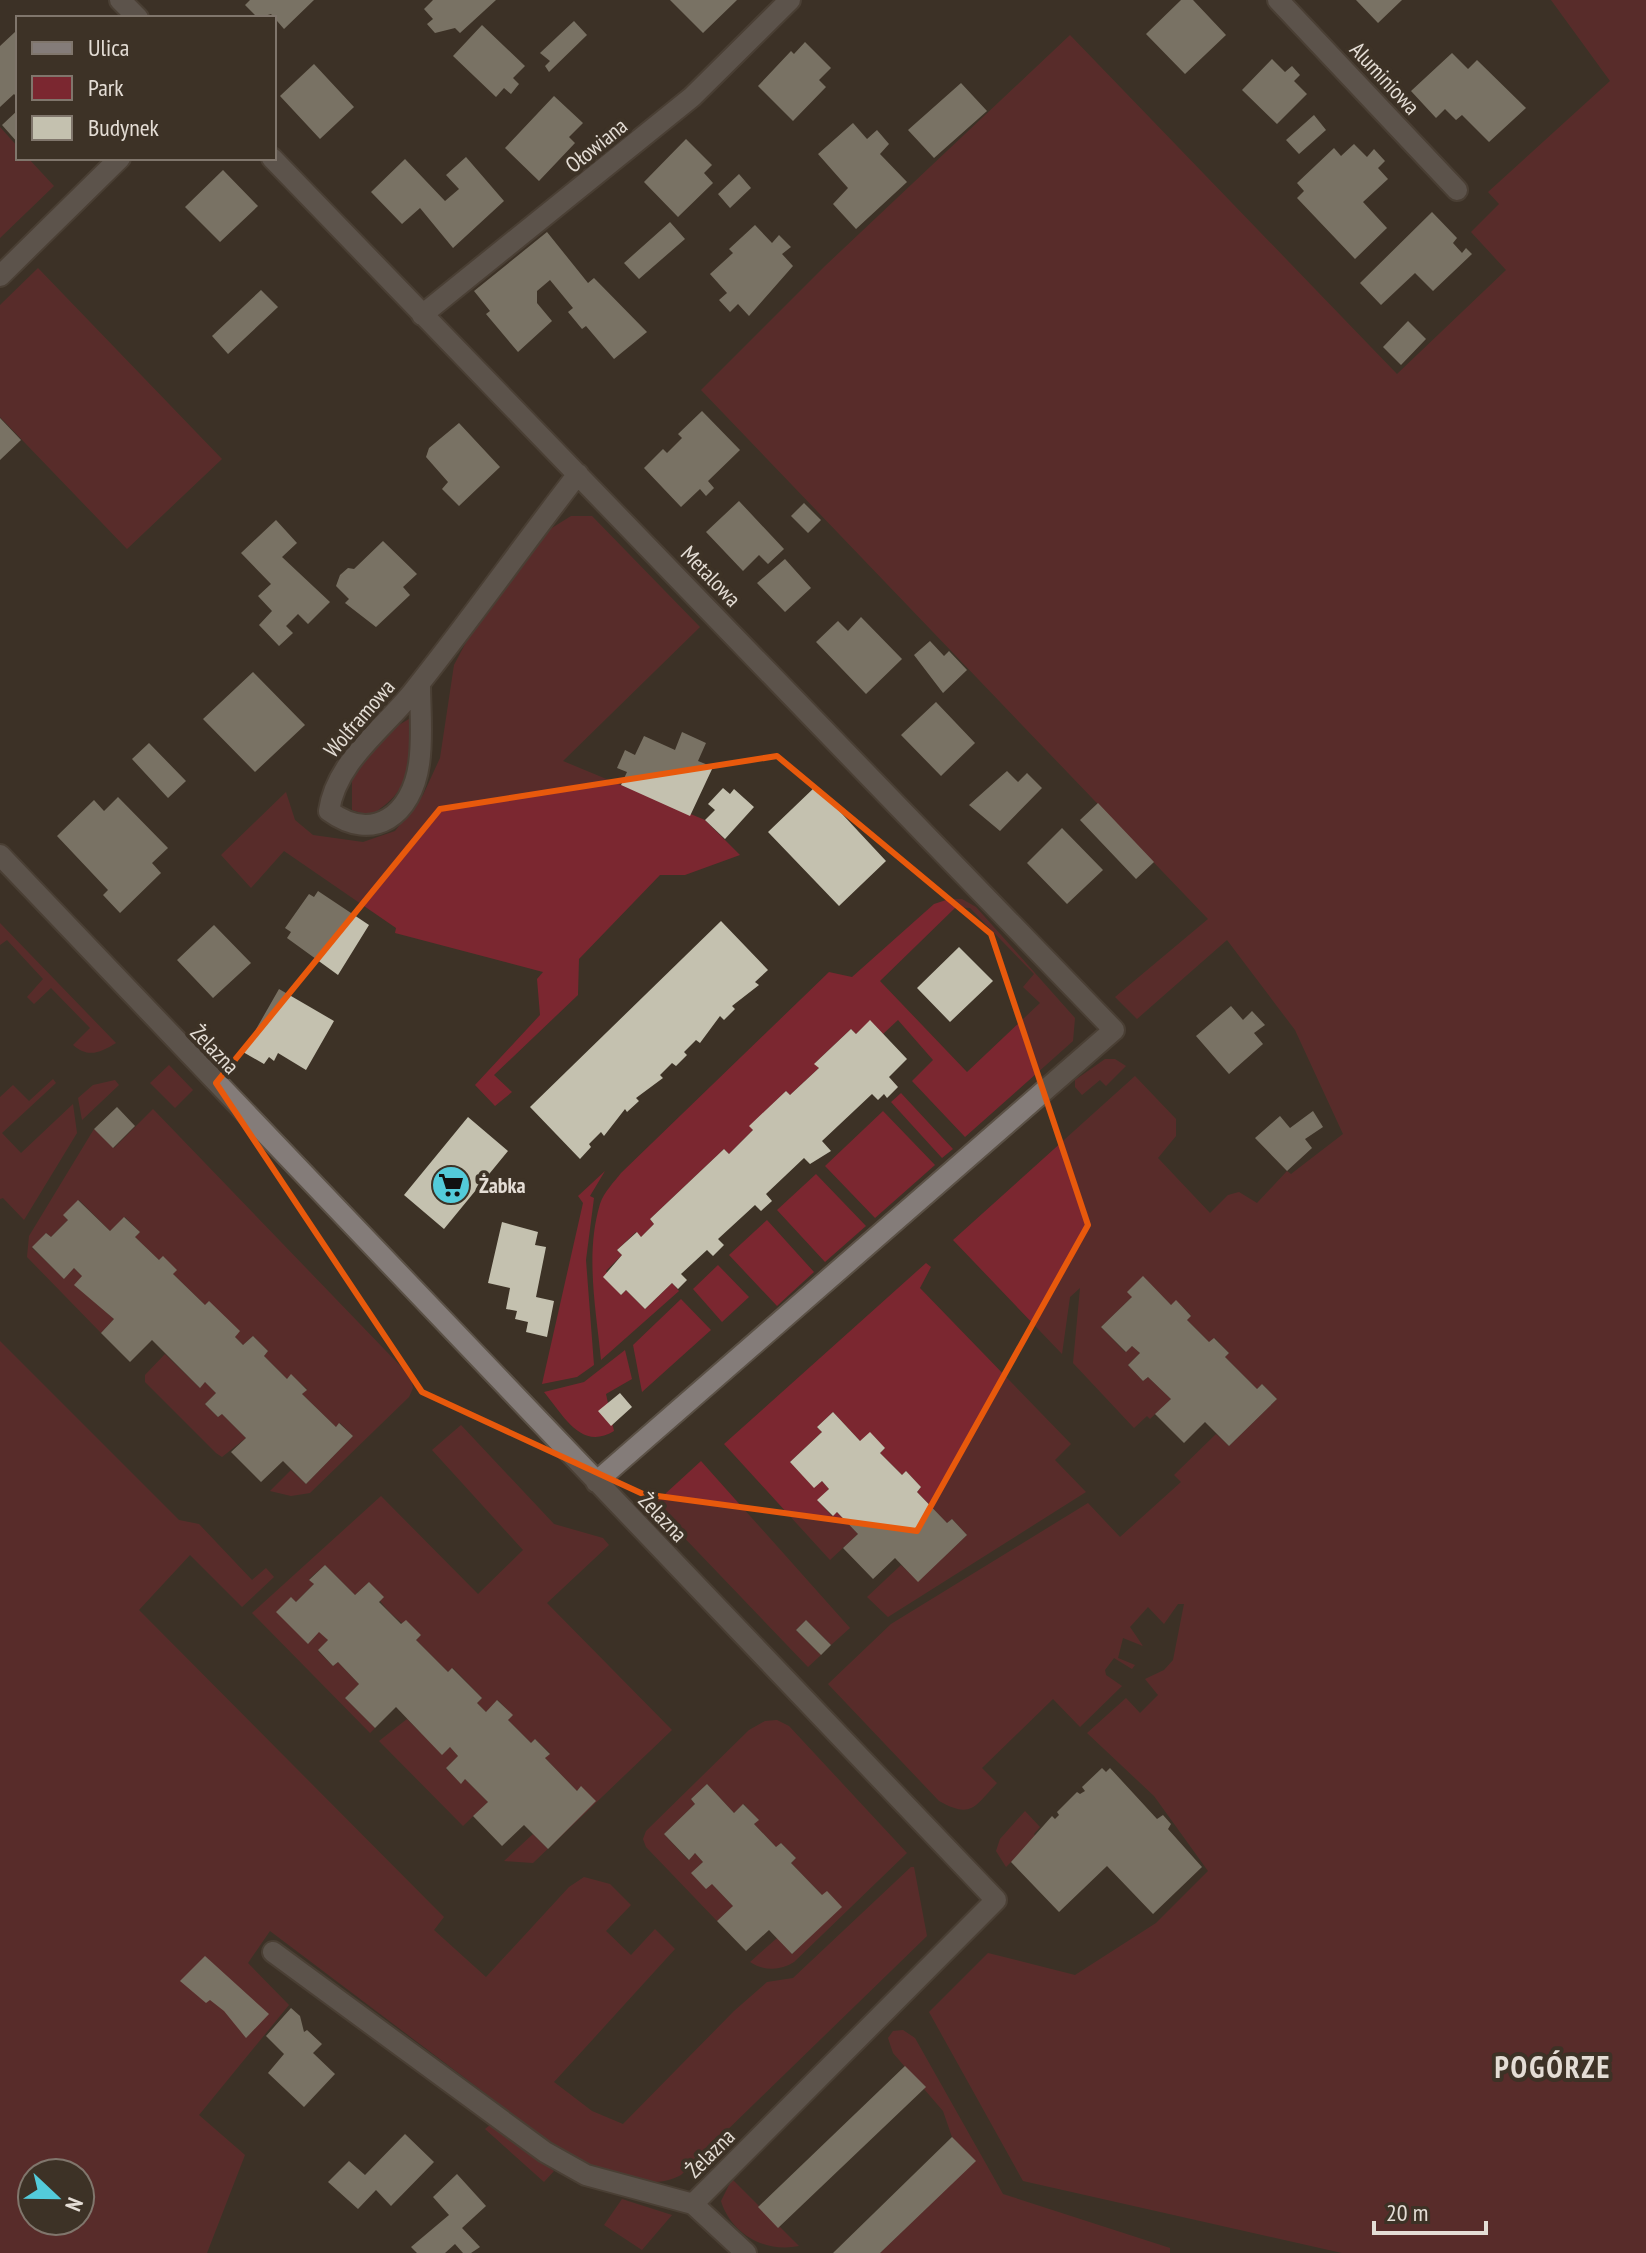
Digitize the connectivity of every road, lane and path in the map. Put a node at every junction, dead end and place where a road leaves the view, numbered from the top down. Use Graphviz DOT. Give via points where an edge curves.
graph roads {
  1 [pos="120,0"];
  2 [pos="790,0"];
  3 [pos="1278,0"];
  4 [pos="136,16"];
  5 [pos="118,160"];
  6 [pos="274,160"];
  7 [pos="1457,190"];
  8 [pos="0,276"];
  9 [pos="422,315"];
  10 [pos="578,474"];
  11 [pos="420,683"];
  12 [pos="0,855"];
  13 [pos="596,1482"];
  14 [pos="273,1952"];
  15 [pos="693,2204"];
  16 [pos="746,2253"];
  1 -- 4 [label="street"];
  2 -- 9 [label="street, Ołowiana" via="692,97"];
  3 -- 7 [label="street, Aluminiowa"];
  5 -- 8 [label="street"];
  6 -- 9 [label="street, Metalowa"];
  9 -- 10 [label="street, Metalowa"];
  10 -- 11 [label="street, Wolframowa"];
  10 -- 13 [label="street, Metalowa" via="1114,1030"];
  11 -- 11 [label="street, Wolframowa" via="419,764 401,809 383,823 345,823 329,811 332,790"];
  12 -- 13 [label="street, Żelazna"];
  13 -- 15 [label="street, Żelazna" via="996,1900"];
  14 -- 15 [label="street, Żelazna" via="545,2152 586,2175"];
  15 -- 16 [label="street, Żelazna"];
}
